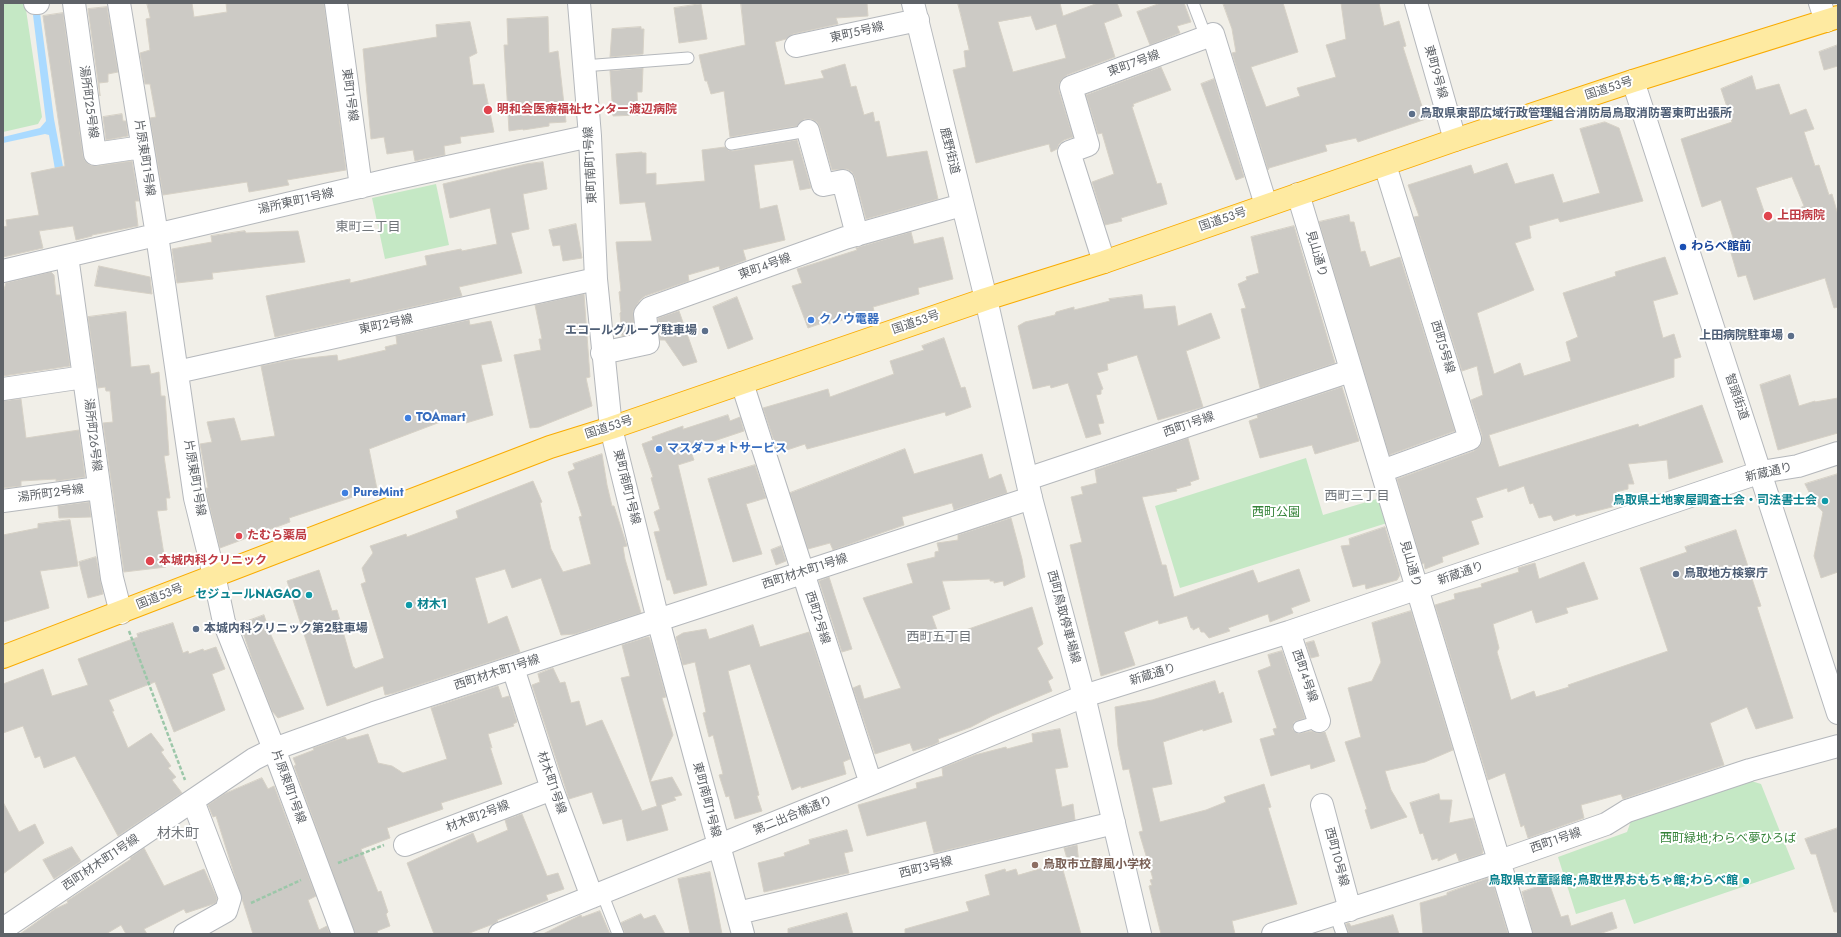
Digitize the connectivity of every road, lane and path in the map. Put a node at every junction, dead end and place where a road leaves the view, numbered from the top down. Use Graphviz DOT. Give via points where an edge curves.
graph roads {
  1 [pos="74,3"];
  2 [pos="119,3"];
  3 [pos="336,3"];
  4 [pos="578,3"];
  5 [pos="1193,3"];
  6 [pos="1416,3"];
  7 [pos="916,11"];
  8 [pos="1828,14"];
  9 [pos="1206,37"];
  10 [pos="796,46"];
  11 [pos="688,58"];
  12 [pos="583,66"];
  13 [pos="1633,81"];
  14 [pos="808,131"];
  15 [pos="590,136"];
  16 [pos="1455,140"];
  17 [pos="730,144"];
  18 [pos="142,147"];
  19 [pos="1385,165"];
  20 [pos="361,187"];
  21 [pos="1298,194"];
  22 [pos="962,205"];
  23 [pos="1266,205"];
  24 [pos="157,235"];
  25 [pos="856,235"];
  26 [pos="67,256"];
  27 [pos="1104,262"];
  28 [pos="3,271"];
  29 [pos="596,279"];
  30 [pos="986,299"];
  31 [pos="602,353"];
  32 [pos="1350,371"];
  33 [pos="177,372"];
  34 [pos="84,377"];
  35 [pos="742,383"];
  36 [pos="3,389"];
  37 [pos="611,428"];
  38 [pos="1838,453"];
  39 [pos="1382,471"];
  40 [pos="1761,472"];
  41 [pos="98,488"];
  42 [pos="1029,488"];
  43 [pos="3,501"];
  44 [pos="803,573"];
  45 [pos="214,575"];
  46 [pos="1417,589"];
  47 [pos="658,620"];
  48 [pos="124,621"];
  49 [pos="1289,632"];
  50 [pos="3,657"];
  51 [pos="513,668"];
  52 [pos="1084,696"];
  53 [pos="1838,713"];
  54 [pos="1309,724"];
  55 [pos="1838,746"];
  56 [pos="274,749"];
  57 [pos="871,784"];
  58 [pos="552,789"];
  59 [pos="193,801"];
  60 [pos="1322,805"];
  61 [pos="1114,823"];
  62 [pos="405,845"];
  63 [pos="718,845"];
  64 [pos="1500,861"];
  65 [pos="319,871"];
  66 [pos="597,895"];
  67 [pos="226,911"];
  68 [pos="738,913"];
  69 [pos="1343,919"];
  70 [pos="3,929"];
  71 [pos="185,934"];
  72 [pos="343,934"];
  73 [pos="500,934"];
  74 [pos="618,934"];
  75 [pos="743,934"];
  76 [pos="1140,934"];
  77 [pos="1273,934"];
  78 [pos="1521,934"];
  1 -- 18 [label="street, 湯所町25号線" via="95,154"];
  2 -- 18 [label="street, 片原東町1号線"];
  3 -- 20 [label="street, 東町1号線"];
  4 -- 12 [label="street, 東町南町1号線"];
  5 -- 9 [label="lane"];
  6 -- 16 [label="street, 東町9号線"];
  7 -- 10 [label="street, 東町5号線"];
  7 -- 22 [label="street, 鹿野街道"];
  8 -- 13 [label="highway, 国道53号"];
  9 -- 23 [label="street" via="1213,34"];
  9 -- 27 [label="street, 東町7号線" via="1071,87 1088,144 1069,152"];
  11 -- 12 [label="lane"];
  12 -- 15 [label="street, 東町南町1号線"];
  13 -- 16 [label="highway, 国道53号"];
  13 -- 40 [label="street, 智頭街道"];
  14 -- 17 [label="lane"];
  14 -- 25 [label="street" via="823,185 843,181"];
  15 -- 20 [label="street, 湯所東町1号線"];
  15 -- 29 [label="street, 東町南町1号線"];
  16 -- 19 [label="highway, 国道53号"];
  18 -- 24 [label="street, 片原東町1号線"];
  19 -- 21 [label="highway, 国道53号"];
  19 -- 39 [label="street, 西町5号線" via="1470,439"];
  20 -- 24 [label="street, 湯所東町1号線"];
  21 -- 23 [label="highway, 国道53号"];
  21 -- 32 [label="street, 見山通り"];
  22 -- 25 [label="street, 東町4号線"];
  22 -- 30 [label="street, 鹿野街道"];
  23 -- 27 [label="highway, 国道53号"];
  24 -- 26 [label="street, 湯所東町1号線"];
  24 -- 33 [label="street, 片原東町1号線"];
  25 -- 31 [label="street, 東町4号線" via="650,308 645,314 648,343"];
  26 -- 28 [label="street, 湯所東町1号線"];
  26 -- 34 [label="street, 湯所町26号線"];
  27 -- 30 [label="highway, 国道53号"];
  29 -- 31 [label="street, 東町南町1号線"];
  29 -- 33 [label="street, 東町2号線"];
  30 -- 35 [label="highway, 国道53号"];
  30 -- 42 [label="street, 西町鳥取停車場線"];
  31 -- 37 [label="street, 東町南町1号線"];
  32 -- 39 [label="street, 見山通り"];
  32 -- 42 [label="street, 西町1号線"];
  33 -- 45 [label="street, 片原東町1号線" via="195,498"];
  34 -- 36 [label="street"];
  34 -- 41 [label="street, 湯所町26号線"];
  35 -- 37 [label="highway, 国道53号"];
  35 -- 44 [label="street, 西町2号線"];
  37 -- 45 [label="highway, 国道53号" via="550,447"];
  37 -- 47 [label="street, 東町南町1号線"];
  38 -- 40 [label="street, 新蔵通り" via="1798,466"];
  39 -- 46 [label="street, 見山通り"];
  40 -- 46 [label="street, 新蔵通り"];
  40 -- 53 [label="street, 智頭街道"];
  41 -- 43 [label="street, 湯所町2号線"];
  41 -- 48 [label="street, 湯所町26号線" via="112,578"];
  42 -- 44 [label="street, 西町材木町1号線"];
  42 -- 52 [label="street, 西町鳥取停車場線"];
  44 -- 47 [label="street, 西町材木町1号線"];
  44 -- 57 [label="street, 西町2号線"];
  45 -- 48 [label="highway, 国道53号"];
  45 -- 56 [label="street, 片原東町1号線" via="224,622"];
  46 -- 49 [label="street, 新蔵通り"];
  46 -- 64 [label="street, 見山通り"];
  47 -- 51 [label="street, 西町材木町1号線"];
  47 -- 63 [label="street, 東町南町1号線"];
  48 -- 50 [label="highway, 国道53号"];
  48 -- 59 [label="path"];
  49 -- 52 [label="street, 新蔵通り"];
  49 -- 54 [label="street, 西町4号線"];
  51 -- 56 [label="street, 西町材木町1号線"];
  51 -- 58 [label="street, 材木町1号線"];
  52 -- 57 [label="street, 第二出合橋通り"];
  52 -- 61 [label="street, 西町鳥取停車場線"];
  55 -- 64 [label="street, 西町1号線" via="1750,770 1627,811 1606,824"];
  56 -- 59 [label="street, 西町材木町1号線" via="254,759"];
  56 -- 65 [label="street, 片原東町1号線"];
  57 -- 63 [label="street, 第二出合橋通り"];
  58 -- 62 [label="street, 材木町2号線"];
  58 -- 66 [label="street, 材木町1号線"];
  59 -- 67 [label="street" via="230,898"];
  59 -- 70 [label="street, 西町材木町1号線"];
  60 -- 69 [label="street, 西町10号線"];
  61 -- 68 [label="street, 西町3号線"];
  61 -- 76 [label="street, 西町鳥取停車場線"];
  62 -- 65 [label="path" via="398,840"];
  63 -- 66 [label="street, 第二出合橋通り"];
  63 -- 68 [label="street, 東町南町1号線"];
  64 -- 69 [label="street, 西町1号線"];
  64 -- 78 [label="street, 見山通り"];
  65 -- 67 [label="path"];
  65 -- 72 [label="street, 片原東町1号線"];
  66 -- 73 [label="street, 第二出合橋通り"];
  66 -- 74 [label="lane"];
  67 -- 71 [label="street"];
  68 -- 75 [label="street, 東町南町1号線"];
  69 -- 77 [label="street, 西町1号線"];
}
